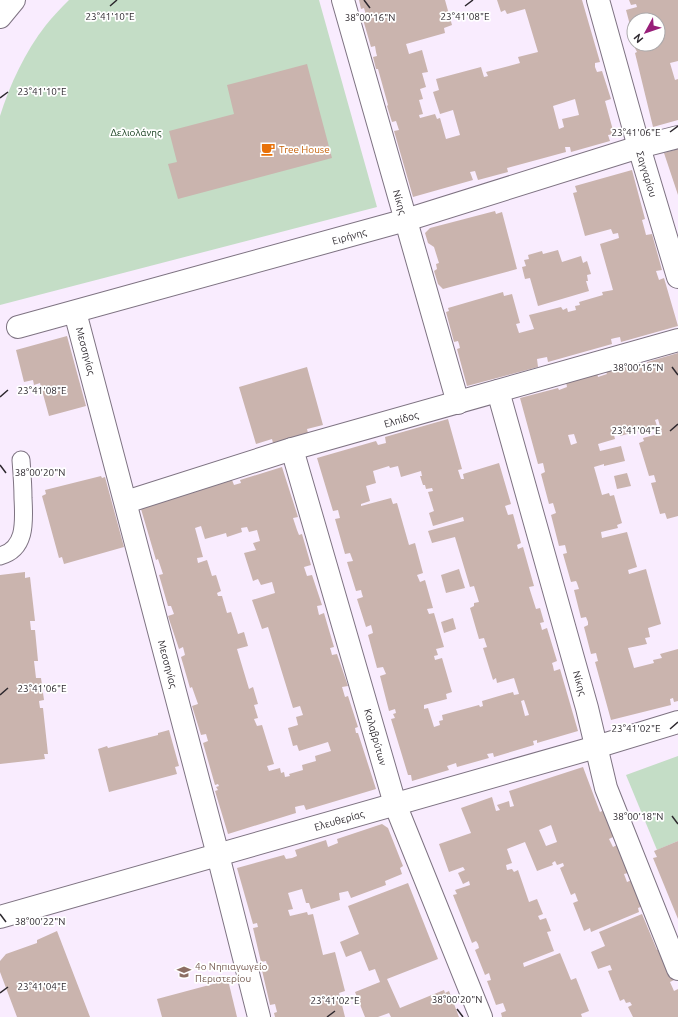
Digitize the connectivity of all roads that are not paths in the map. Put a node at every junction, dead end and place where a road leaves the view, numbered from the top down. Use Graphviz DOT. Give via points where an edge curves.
graph roads {
  1 [pos="14,0"];
  2 [pos="343,0"];
  3 [pos="598,0"];
  4 [pos="0,16"];
  5 [pos="678,137"];
  6 [pos="639,147"];
  7 [pos="406,220"];
  8 [pos="678,277"];
  9 [pos="76,312"];
  10 [pos="18,327"];
  11 [pos="678,340"];
  12 [pos="498,391"];
  13 [pos="458,403"];
  14 [pos="292,449"];
  15 [pos="21,460"];
  16 [pos="126,502"];
  17 [pos="0,556"];
  18 [pos="678,722"];
  19 [pos="596,746"];
  20 [pos="395,804"];
  21 [pos="218,855"];
  22 [pos="0,917"];
  23 [pos="678,970"];
  24 [pos="259,1017"];
  25 [pos="481,1017"];
  1 -- 4 [label="street"];
  2 -- 7 [label="street, Νίκης"];
  3 -- 6 [label="street, Σαγγαρίου"];
  5 -- 6 [label="street, Ειρήνης"];
  6 -- 7 [label="street, Ειρήνης"];
  6 -- 8 [label="street, Σαγγαρίου"];
  7 -- 9 [label="street, Ειρήνης"];
  7 -- 13 [label="street, Νίκης"];
  9 -- 10 [label="street, Ειρήνης"];
  9 -- 16 [label="street, Μεσσηνίας"];
  11 -- 12 [label="street, Ελπίδος"];
  12 -- 13 [label="street, Ελπίδος"];
  12 -- 19 [label="street, Νίκης"];
  13 -- 14 [label="street, Ελπίδος"];
  14 -- 16 [label="street, Ελπίδος"];
  14 -- 20 [label="street, Καλαβρύτων"];
  15 -- 17 [label="lane" via="25,522 22,537 14,550"];
  16 -- 21 [label="street, Μεσσηνίας"];
  18 -- 19 [label="street, Ελευθερίας"];
  19 -- 20 [label="street, Ελευθερίας"];
  19 -- 23 [label="street, Νίκης" via="606,788"];
  20 -- 21 [label="street, Ελευθερίας"];
  20 -- 25 [label="street, Καλαβρύτων"];
  21 -- 22 [label="street, Ελευθερίας"];
  21 -- 24 [label="street, Μεσσηνίας"];
}
